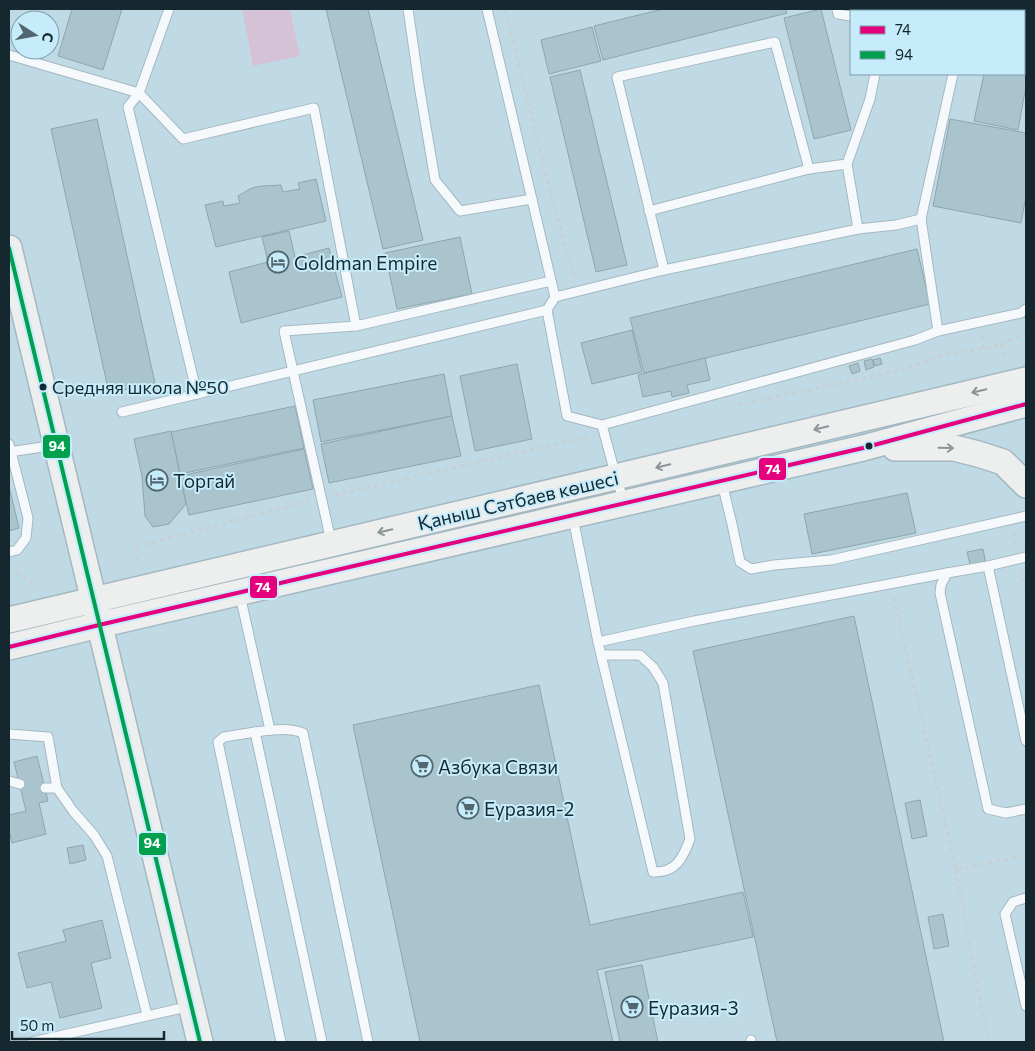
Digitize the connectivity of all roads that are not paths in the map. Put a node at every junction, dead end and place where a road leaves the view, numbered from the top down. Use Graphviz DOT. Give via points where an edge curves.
graph roads {
  1 [pos="169,9"];
  2 [pos="408,9"];
  3 [pos="487,9"];
  4 [pos="838,9"];
  5 [pos="850,16"];
  6 [pos="9,55"];
  7 [pos="875,75"];
  8 [pos="953,75"];
  9 [pos="139,93"];
  10 [pos="847,164"];
  11 [pos="809,169"];
  12 [pos="532,199"];
  13 [pos="649,211"];
  14 [pos="920,219"];
  15 [pos="858,230"];
  16 [pos="9,248"];
  17 [pos="664,270"];
  18 [pos="551,281"];
  19 [pos="555,297"];
  20 [pos="1026,309"];
  21 [pos="547,310"];
  22 [pos="356,326"];
  23 [pos="938,331"];
  24 [pos="294,371"];
  25 [pos="1026,380"];
  26 [pos="197,394"];
  27 [pos="1026,404"];
  28 [pos="122,412"];
  29 [pos="603,429"];
  30 [pos="56,445"];
  31 [pos="863,448"];
  32 [pos="9,449"];
  33 [pos="616,477"];
  34 [pos="721,480"];
  35 [pos="1026,485"];
  36 [pos="624,503"];
  37 [pos="573,515"];
  38 [pos="1026,516"];
  39 [pos="332,544"];
  40 [pos="9,552"];
  41 [pos="1026,557"];
  42 [pos="988,566"];
  43 [pos="947,573"];
  44 [pos="239,592"];
  45 [pos="93,600"];
  46 [pos="9,620"];
  47 [pos="99,625"];
  48 [pos="598,642"];
  49 [pos="9,647"];
  50 [pos="601,655"];
  51 [pos="270,730"];
  52 [pos="255,732"];
  53 [pos="9,734"];
  54 [pos="1026,741"];
  55 [pos="9,780"];
  56 [pos="20,784"];
  57 [pos="44,788"];
  58 [pos="57,788"];
  59 [pos="1026,809"];
  60 [pos="1026,898"];
  61 [pos="191,1006"];
  62 [pos="1026,1006"];
  63 [pos="146,1016"];
  64 [pos="32,1042"];
  65 [pos="200,1042"];
  66 [pos="281,1042"];
  67 [pos="322,1042"];
  68 [pos="368,1042"];
  1 -- 9 [label="lane"];
  2 -- 12 [label="lane" via="435,180 460,211"];
  3 -- 12 [label="lane"];
  4 -- 5 [label="lane" via="838,14"];
  6 -- 9 [label="lane"];
  7 -- 10 [label="lane" via="870,99"];
  8 -- 14 [label="lane"];
  9 -- 22 [label="lane" via="183,140 314,108"];
  9 -- 26 [label="lane" via="128,107"];
  10 -- 11 [label="lane"];
  10 -- 15 [label="lane"];
  11 -- 13 [label="lane"];
  11 -- 13 [label="lane" via="775,42 617,77"];
  12 -- 18 [label="lane"];
  13 -- 17 [label="lane"];
  14 -- 15 [label="lane"];
  14 -- 23 [label="lane"];
  15 -- 17 [label="lane"];
  16 -- 30 [label="main road"];
  17 -- 19 [label="lane"];
  18 -- 19 [label="lane"];
  18 -- 22 [label="lane"];
  19 -- 21 [label="lane"];
  20 -- 23 [label="lane" via="1021,313"];
  21 -- 24 [label="lane"];
  21 -- 29 [label="lane" via="567,416"];
  22 -- 24 [label="lane" via="284,331"];
  23 -- 29 [label="lane"];
  24 -- 26 [label="lane"];
  24 -- 39 [label="lane"];
  25 -- 33 [label="main road, Қаныш Сәтбаев көшесі, one-way"];
  26 -- 28 [label="lane"];
  27 -- 31 [label="main road, Қаныш Сәтбаев көшесі"];
  29 -- 33 [label="lane"];
  30 -- 32 [label="lane"];
  30 -- 45 [label="main road"];
  31 -- 34 [label="main road, Қаныш Сәтбаев көшесі"];
  31 -- 35 [label="main road, one-way" via="954,448 1003,462"];
  32 -- 40 [label="lane" via="28,518 26,538 17,550"];
  33 -- 36 [label="lane"];
  33 -- 39 [label="main road, Қаныш Сәтбаев көшесі, one-way"];
  34 -- 36 [label="main road, Қаныш Сәтбаев көшесі"];
  34 -- 38 [label="lane" via="740,562 751,569 831,560"];
  36 -- 37 [label="main road, Қаныш Сәтбаев көшесі"];
  37 -- 44 [label="main road, Қаныш Сәтбаев көшесі"];
  37 -- 48 [label="lane"];
  39 -- 45 [label="main road, Қаныш Сәтбаев көшесі"];
  41 -- 42 [label="lane"];
  42 -- 43 [label="lane"];
  42 -- 54 [label="lane"];
  43 -- 48 [label="lane"];
  43 -- 59 [label="lane" via="940,594 988,809 1006,813"];
  44 -- 47 [label="main road, Қаныш Сәтбаев көшесі"];
  44 -- 51 [label="lane"];
  45 -- 46 [label="main road, Қаныш Сәтбаев көшесі"];
  45 -- 47 [label="main road"];
  47 -- 49 [label="main road, Қаныш Сәтбаев көшесі"];
  47 -- 61 [label="main road"];
  48 -- 50 [label="lane"];
  50 -- 50 [label="lane" via="653,872 661,872 673,868 683,857 690,839 663,683 653,666 640,655"];
  51 -- 52 [label="lane"];
  51 -- 68 [label="lane" via="303,733"];
  52 -- 66 [label="lane" via="224,737 218,742"];
  52 -- 67 [label="lane"];
  53 -- 58 [label="lane" via="48,737"];
  55 -- 56 [label="lane"];
  57 -- 58 [label="lane"];
  58 -- 63 [label="lane" via="94,834 106,856"];
  60 -- 62 [label="lane" via="1013,902 1005,914"];
  61 -- 63 [label="lane"];
  61 -- 65 [label="main road"];
  63 -- 64 [label="lane"];
}
